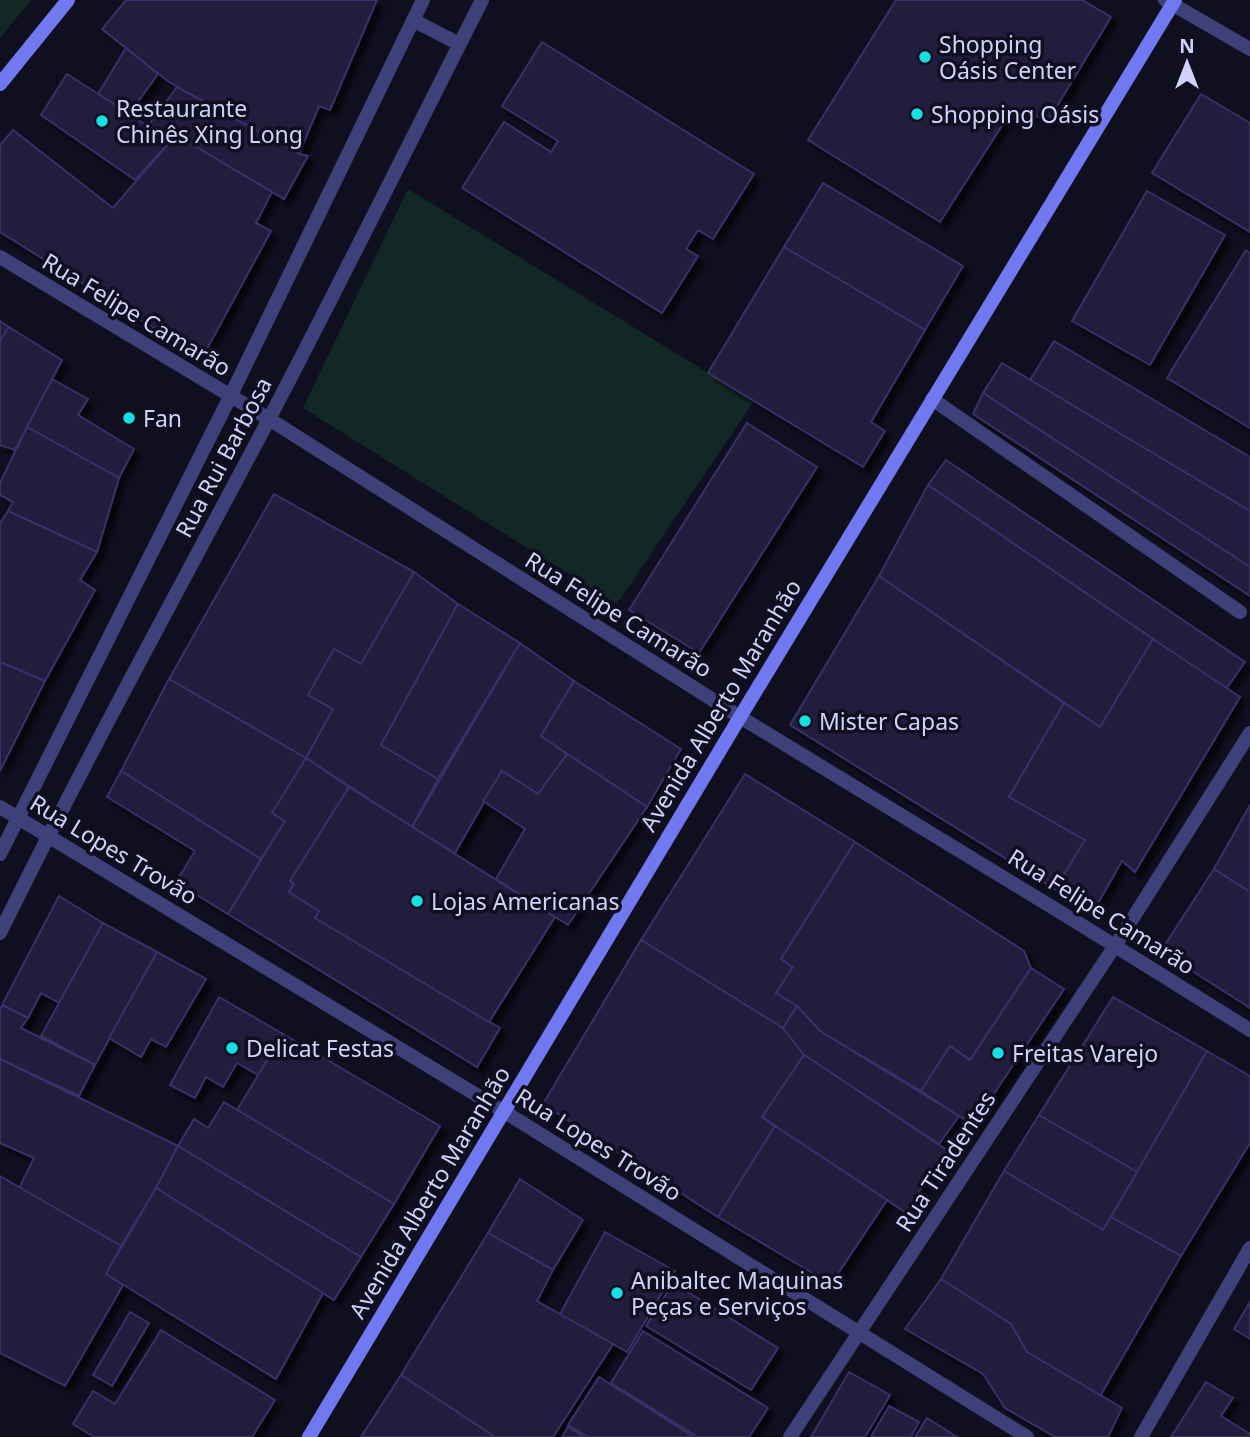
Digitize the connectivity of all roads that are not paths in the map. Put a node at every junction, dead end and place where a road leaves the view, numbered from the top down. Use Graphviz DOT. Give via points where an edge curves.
graph roads {
  1 [pos="68,0"];
  2 [pos="423,0"];
  3 [pos="482,0"];
  4 [pos="1171,1"];
  5 [pos="412,20"];
  6 [pos="460,44"];
  7 [pos="1250,49"];
  8 [pos="0,85"];
  9 [pos="0,257"];
  10 [pos="230,397"];
  11 [pos="932,399"];
  12 [pos="269,419"];
  13 [pos="1240,612"];
  14 [pos="740,717"];
  15 [pos="1250,733"];
  16 [pos="0,807"];
  17 [pos="18,818"];
  18 [pos="48,835"];
  19 [pos="0,854"];
  20 [pos="0,933"];
  21 [pos="1115,945"];
  22 [pos="1250,1030"];
  23 [pos="503,1111"];
  24 [pos="1250,1248"];
  25 [pos="859,1333"];
  26 [pos="309,1437"];
  27 [pos="790,1437"];
  28 [pos="1027,1437"];
  29 [pos="1141,1437"];
  1 -- 8 [label="main road"];
  2 -- 5 [label="street, Rua Rui Barbosa"];
  3 -- 6 [label="street, Rua Rui Barbosa"];
  4 -- 7 [label="street"];
  4 -- 11 [label="main road, Avenida Alberto Maranhão"];
  5 -- 6 [label="street"];
  5 -- 10 [label="street, Rua Rui Barbosa"];
  6 -- 12 [label="street, Rua Rui Barbosa"];
  9 -- 10 [label="street, Rua Felipe Camarão"];
  10 -- 12 [label="street, Rua Felipe Camarão"];
  10 -- 17 [label="street, Rua Rui Barbosa"];
  11 -- 13 [label="street"];
  11 -- 14 [label="main road, Avenida Alberto Maranhão"];
  12 -- 14 [label="street, Rua Felipe Camarão"];
  12 -- 18 [label="street, Rua Rui Barbosa"];
  14 -- 21 [label="street, Rua Felipe Camarão"];
  14 -- 23 [label="main road, Avenida Alberto Maranhão"];
  15 -- 21 [label="street, Rua Tiradentes"];
  16 -- 17 [label="street, Rua Lopes Trovão"];
  17 -- 18 [label="street, Rua Lopes Trovão"];
  17 -- 19 [label="street, Rua Rui Barbosa"];
  18 -- 20 [label="street, Rua Rui Barbosa"];
  18 -- 23 [label="street, Rua Lopes Trovão"];
  21 -- 22 [label="street, Rua Felipe Camarão"];
  21 -- 25 [label="street, Rua Tiradentes"];
  23 -- 25 [label="street, Rua Lopes Trovão"];
  23 -- 26 [label="main road, Avenida Alberto Maranhão"];
  24 -- 29 [label="street"];
  25 -- 27 [label="street, Rua Tiradentes"];
  25 -- 28 [label="street, Rua Lopes Trovão"];
}
